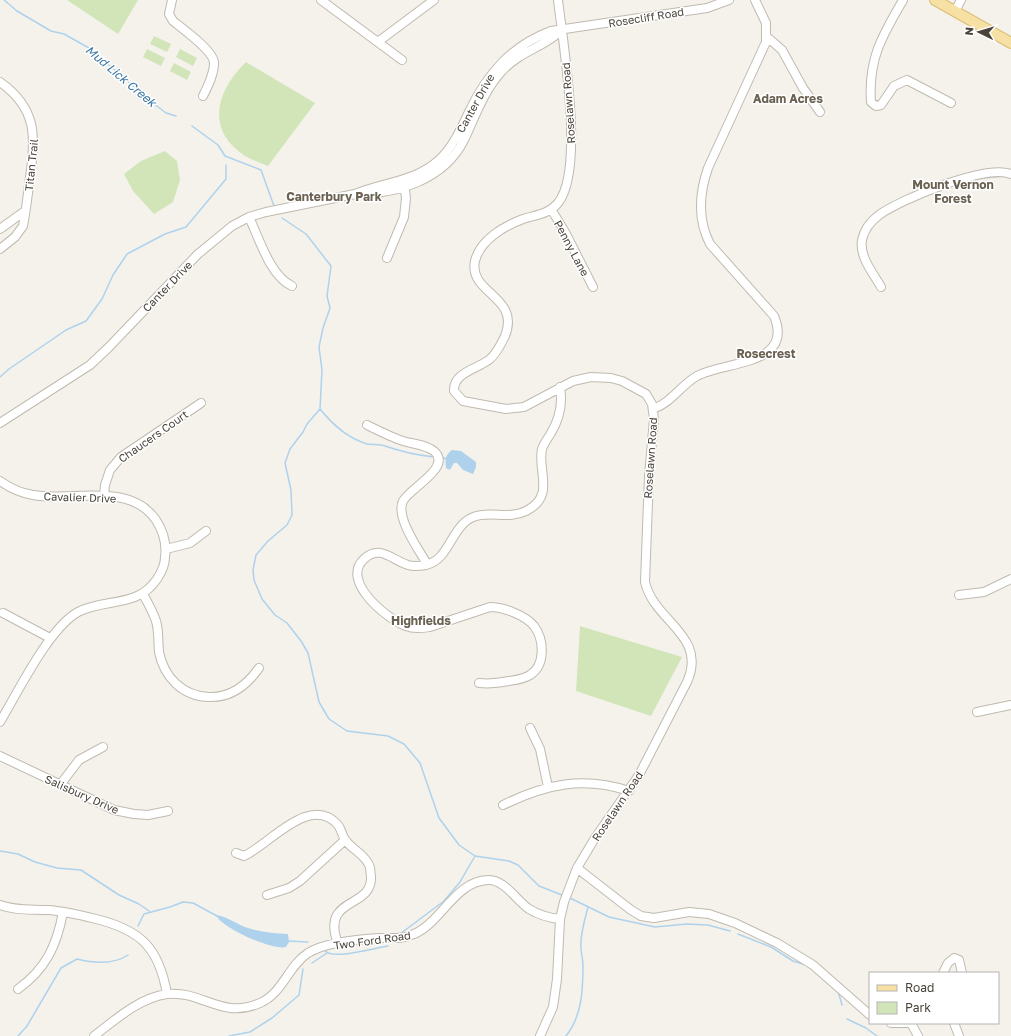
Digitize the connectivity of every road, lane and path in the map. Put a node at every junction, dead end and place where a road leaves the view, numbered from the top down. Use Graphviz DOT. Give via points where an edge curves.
graph roads {
  1 [pos="172,0"];
  2 [pos="320,0"];
  3 [pos="434,0"];
  4 [pos="558,0"];
  5 [pos="729,0"];
  6 [pos="756,0"];
  7 [pos="902,0"];
  8 [pos="935,0"];
  9 [pos="961,0"];
  10 [pos="955,11"];
  11 [pos="562,30"];
  12 [pos="767,37"];
  13 [pos="379,41"];
  14 [pos="1011,43"];
  15 [pos="402,60"];
  16 [pos="0,82"];
  17 [pos="203,96"];
  18 [pos="951,103"];
  19 [pos="820,112"];
  20 [pos="1011,174"];
  21 [pos="404,183"];
  22 [pos="551,209"];
  23 [pos="25,211"];
  24 [pos="249,217"];
  25 [pos="0,229"];
  26 [pos="0,249"];
  27 [pos="387,258"];
  28 [pos="292,286"];
  29 [pos="593,287"];
  30 [pos="881,288"];
  31 [pos="560,387"];
  32 [pos="201,403"];
  33 [pos="654,409"];
  34 [pos="0,423"];
  35 [pos="367,424"];
  36 [pos="0,480"];
  37 [pos="104,496"];
  38 [pos="206,531"];
  39 [pos="166,549"];
  40 [pos="428,564"];
  41 [pos="1011,579"];
  42 [pos="143,594"];
  43 [pos="959,595"];
  44 [pos="4,613"];
  45 [pos="50,638"];
  46 [pos="259,668"];
  47 [pos="479,683"];
  48 [pos="1011,705"];
  49 [pos="977,712"];
  50 [pos="0,722"];
  51 [pos="530,728"];
  52 [pos="103,747"];
  53 [pos="0,756"];
  54 [pos="60,784"];
  55 [pos="548,787"];
  56 [pos="629,791"];
  57 [pos="503,805"];
  58 [pos="168,811"];
  59 [pos="345,840"];
  60 [pos="236,853"];
  61 [pos="577,868"];
  62 [pos="267,895"];
  63 [pos="0,905"];
  64 [pos="63,912"];
  65 [pos="560,919"];
  66 [pos="338,944"];
  67 [pos="944,972"];
  68 [pos="962,972"];
  69 [pos="18,989"];
  70 [pos="167,994"];
  71 [pos="869,1014"];
  72 [pos="912,1024"];
  73 [pos="954,1024"];
  74 [pos="94,1036"];
  75 [pos="540,1036"];
  76 [pos="918,1036"];
  77 [pos="959,1036"];
  1 -- 17 [label="street" via="169,14 173,21 207,50 214,62"];
  2 -- 13 [label="street"];
  3 -- 13 [label="street"];
  4 -- 11 [label="street, Roselawn Road"];
  5 -- 11 [label="street, Rosecliff Road" via="707,8"];
  6 -- 12 [label="street" via="766,23"];
  7 -- 18 [label="street" via="876,49 871,71 871,102 876,106 881,105 894,86 907,80"];
  8 -- 10 [label="main road"];
  9 -- 10 [label="street"];
  10 -- 14 [label="main road"];
  11 -- 21 [label="street, Canter Drive" via="546,33 501,61 484,83 447,152 430,168"];
  11 -- 22 [label="street, Roselawn Road" via="571,145 565,188 559,201"];
  12 -- 19 [label="street" via="782,50"];
  12 -- 33 [label="street" via="708,168 700,208 702,226 710,244 774,316 776,339 761,357 704,372 665,404"];
  13 -- 15 [label="street"];
  16 -- 23 [label="street, Titan Trail" via="20,100 33,127 34,141"];
  20 -- 30 [label="street" via="1003,171 990,172 944,185 878,216 866,230 862,246 864,257"];
  21 -- 24 [label="street, Canter Drive" via="377,186 355,194"];
  21 -- 27 [label="street" via="404,217"];
  22 -- 29 [label="street, Penny Lane"];
  22 -- 31 [label="street, Roselawn Road" via="502,229 486,242 476,256 474,266 477,278 506,310 508,326 495,353 485,363 460,376 454,387 456,395 463,401 506,409 524,407"];
  23 -- 25 [label="street"];
  23 -- 26 [label="street, Titan Trail" via="20,232"];
  24 -- 28 [label="street" via="274,271"];
  24 -- 34 [label="street, Canter Drive" via="210,243 90,365"];
  31 -- 33 [label="street, Roselawn Road" via="582,378 611,378 641,390 650,398"];
  31 -- 40 [label="street" via="561,409 543,446 541,456 544,486 539,500 528,510 516,514 486,514 472,517 460,527 442,555"];
  32 -- 37 [label="street, Chaucers Court" via="121,457 108,473"];
  33 -- 56 [label="street, Roselawn Road" via="645,582 650,599 685,639 692,655 693,667"];
  35 -- 40 [label="street" via="388,435 433,450 438,457 439,463 433,473 406,497 401,508 408,529"];
  36 -- 37 [label="street, Cavalier Drive" via="11,488 32,495"];
  37 -- 39 [label="street, Cavalier Drive" via="130,500 147,510 161,528"];
  38 -- 39 [label="street" via="190,543"];
  39 -- 42 [label="street, Cavalier Drive" via="160,575"];
  40 -- 47 [label="street" via="412,566 386,554 374,553 365,558 359,566 359,584 364,594 375,604 407,627 430,627 483,608 498,607 531,623 538,634 542,646 539,664 530,675 504,682"];
  41 -- 43 [label="street" via="984,592"];
  42 -- 45 [label="street, Cavalier Drive" via="126,601 79,612 64,622"];
  42 -- 46 [label="street" via="156,622 159,651 164,668 179,687 196,695 220,696 239,688"];
  44 -- 45 [label="street"];
  45 -- 50 [label="street, Cavalier Drive"];
  48 -- 49 [label="street"];
  51 -- 55 [label="street" via="540,749"];
  52 -- 54 [label="street" via="79,760"];
  53 -- 54 [label="street, Salisbury Drive"];
  54 -- 58 [label="street, Salisbury Drive" via="104,806 124,812 148,815"];
  55 -- 56 [label="street" via="582,783 616,786"];
  55 -- 57 [label="street"];
  56 -- 61 [label="street, Roselawn Road"];
  59 -- 60 [label="street" via="339,826 330,818 312,814 277,832 254,851 244,856"];
  59 -- 62 [label="street" via="300,881 289,888"];
  59 -- 66 [label="street" via="370,865 371,879 369,888 363,896 337,914 333,924"];
  61 -- 65 [label="street, Roselawn Road"];
  61 -- 71 [label="street" via="641,916 654,918 689,912 709,914 777,943 813,965"];
  63 -- 64 [label="street" via="21,910"];
  64 -- 69 [label="street" via="57,941 47,961"];
  64 -- 70 [label="street" via="102,920 138,936 158,961"];
  65 -- 66 [label="street, Two Ford Road" via="533,911 498,882 489,880 476,883 462,891 427,926 415,934 401,938"];
  65 -- 75 [label="street, Roselawn Road" via="555,996"];
  66 -- 70 [label="street, Two Ford Road" via="322,947 307,954 273,995 254,1005 227,1008 192,997"];
  67 -- 68 [label="street" via="954,958 959,960"];
  70 -- 74 [label="street, Two Ford Road" via="127,1011"];
  72 -- 76 [label="street"];
  73 -- 77 [label="street"];
}
